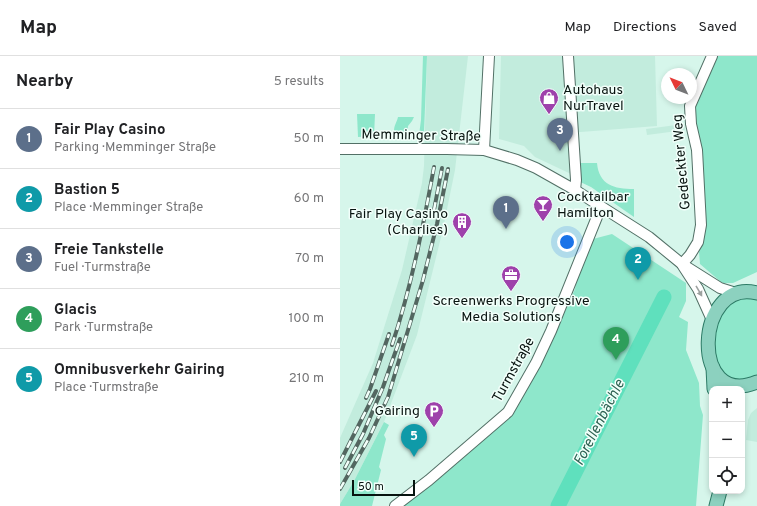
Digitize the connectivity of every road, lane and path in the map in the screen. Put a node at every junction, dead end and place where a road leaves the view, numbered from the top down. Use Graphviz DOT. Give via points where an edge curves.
graph roads {
  1 [pos="488,56"];
  2 [pos="568,56"];
  3 [pos="712,56"];
  4 [pos="341,150"];
  5 [pos="484,150"];
  6 [pos="575,190"];
  7 [pos="602,207"];
  8 [pos="682,264"];
  9 [pos="755,290"];
  10 [pos="736,294"];
  11 [pos="712,320"];
  12 [pos="712,368"];
  13 [pos="714,386"];
  14 [pos="750,387"];
  15 [pos="719,494"];
  16 [pos="395,506"];
  17 [pos="716,506"];
  1 -- 5 [label="street"];
  2 -- 6 [label="street"];
  3 -- 8 [label="street, Gedeckter Weg" via="690,106 690,124 697,150 701,225 698,242"];
  4 -- 5 [label="street, Memminger Straße"];
  5 -- 6 [label="street, Memminger Straße" via="536,168"];
  6 -- 7 [label="street, Memminger Straße"];
  7 -- 8 [label="street, Memminger Straße" via="649,237"];
  7 -- 16 [label="street, Turmstraße" via="551,331 508,412"];
  8 -- 10 [label="street, Memminger Straße" via="720,288"];
  8 -- 11 [label="street, Memminger Straße, one-way" via="698,289"];
  9 -- 10 [label="main road"];
  10 -- 11 [label="main road" via="722,304"];
  11 -- 12 [label="main road" via="707,347"];
  12 -- 13 [label="main road"];
  12 -- 14 [label="main road" via="725,382 734,386"];
  15 -- 17 [label="main road"];
}
